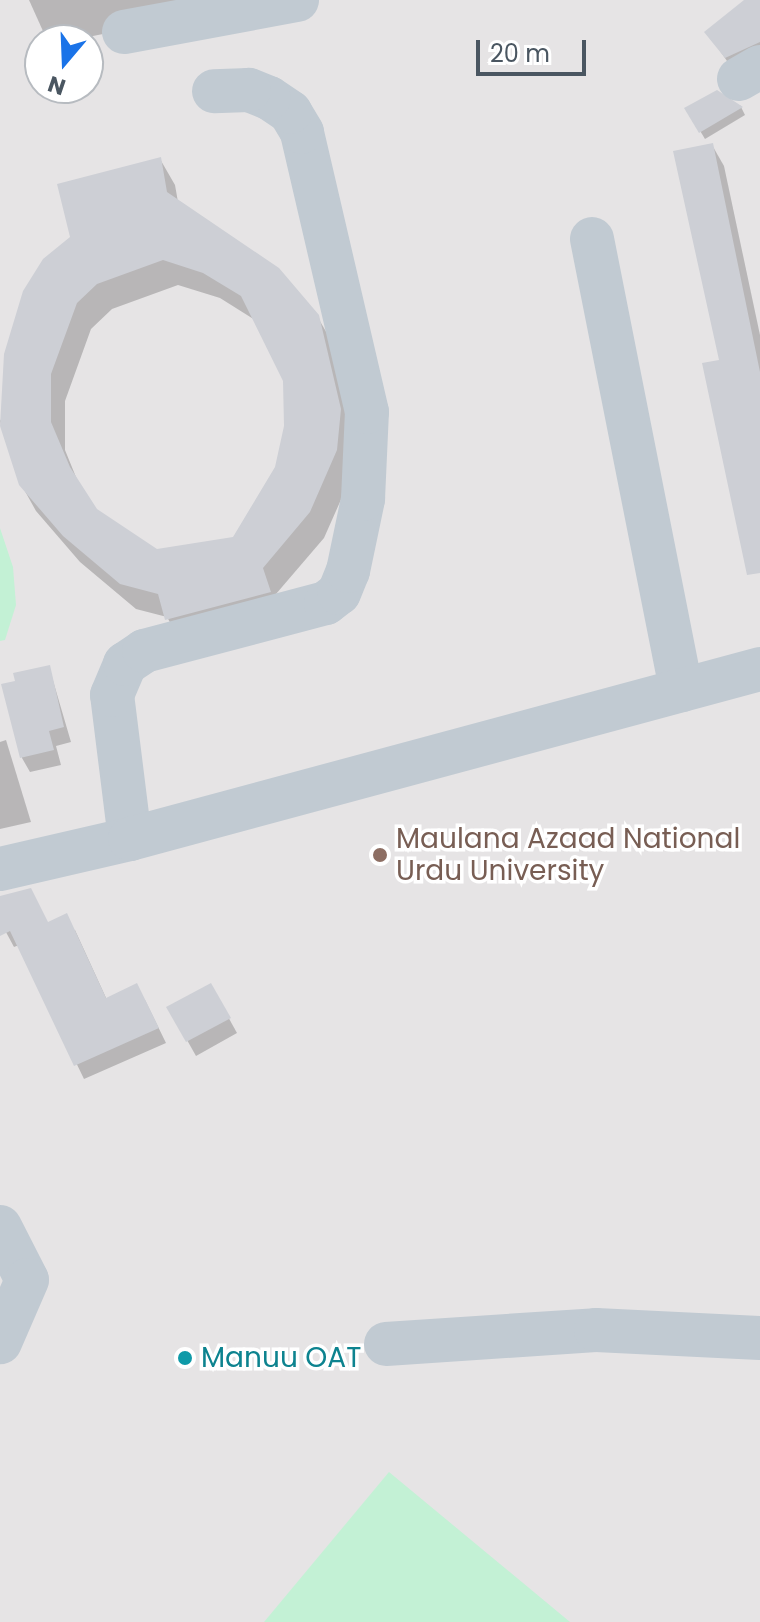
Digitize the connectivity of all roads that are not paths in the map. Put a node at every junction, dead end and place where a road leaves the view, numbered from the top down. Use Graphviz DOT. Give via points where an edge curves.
graph roads {
  1 [pos="297,0"];
  2 [pos="124,32"];
  3 [pos="214,91"];
  4 [pos="592,239"];
  5 [pos="760,669"];
  6 [pos="681,690"];
  7 [pos="130,839"];
  8 [pos="0,869"];
  9 [pos="0,1227"];
  10 [pos="760,1338"];
  11 [pos="0,1342"];
  12 [pos="386,1344"];
  1 -- 2 [label="lane"];
  3 -- 7 [label="lane" via="249,90 269,98 290,112 302,132 367,412 363,499 348,571 339,593 326,603 144,651 125,664 112,695"];
  4 -- 6 [label="lane"];
  5 -- 6 [label="lane"];
  6 -- 7 [label="lane"];
  7 -- 8 [label="lane"];
  9 -- 11 [label="lane" via="27,1280"];
  10 -- 12 [label="lane" via="596,1330"];
}
